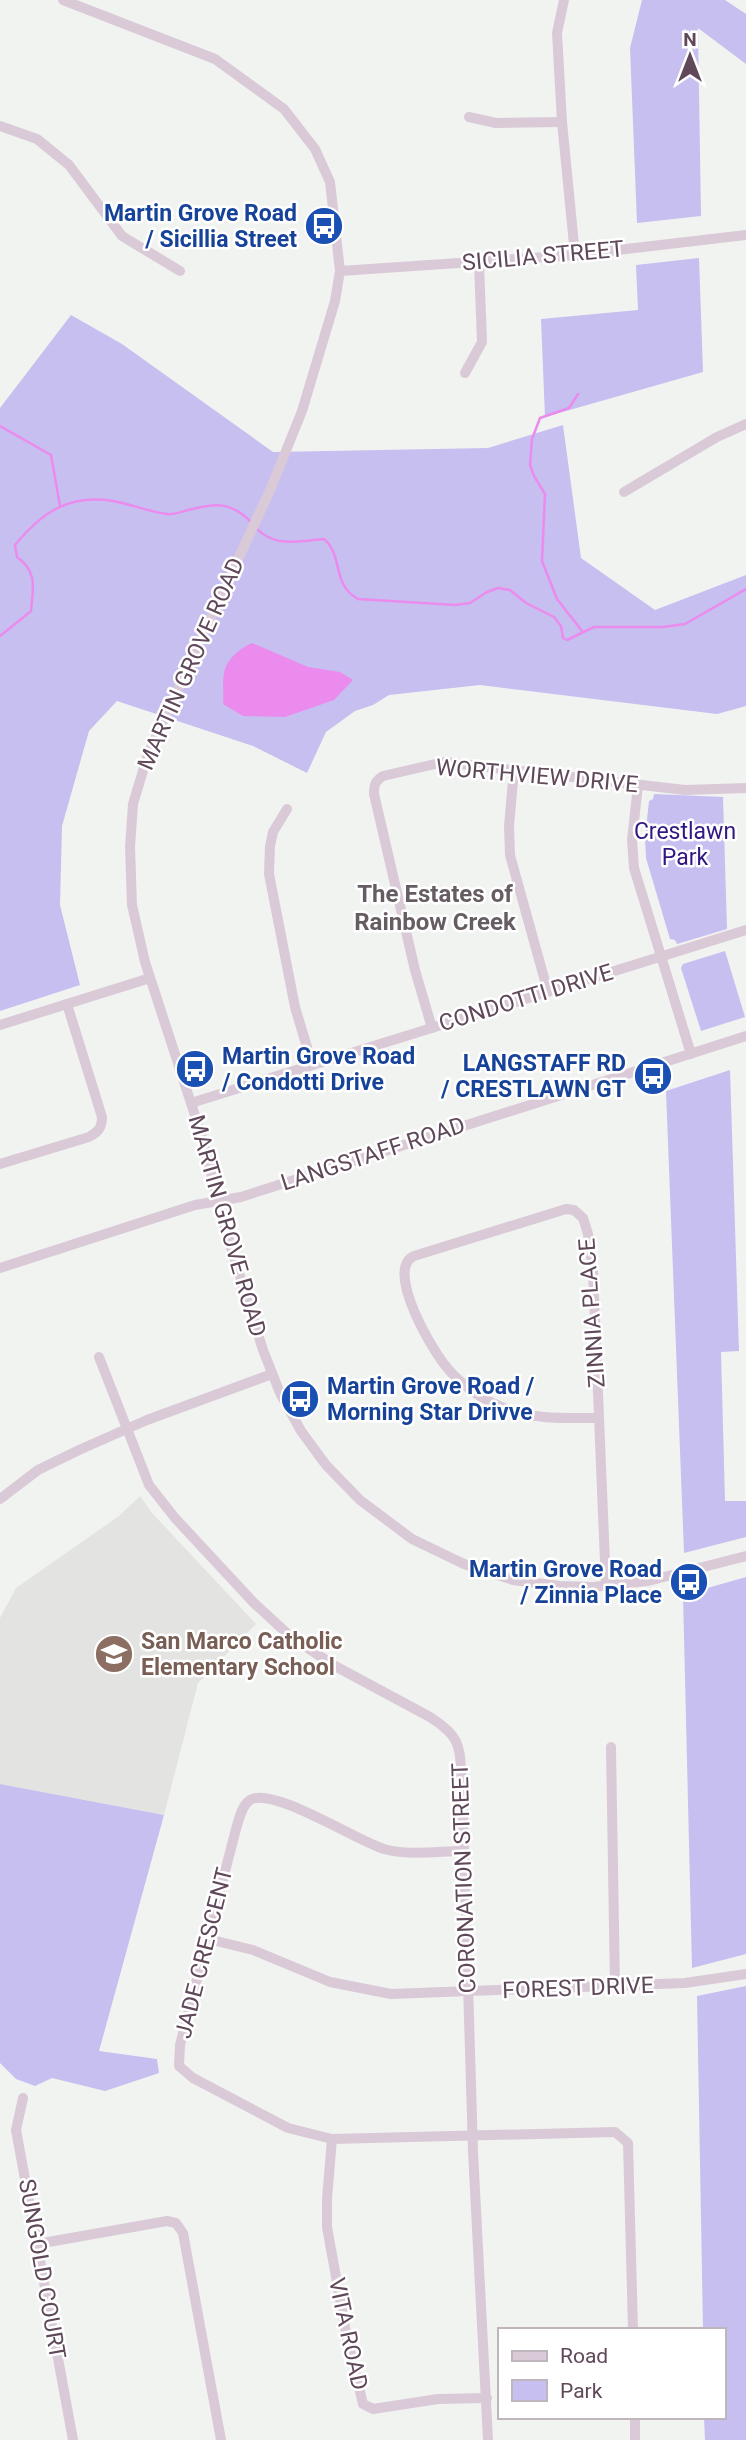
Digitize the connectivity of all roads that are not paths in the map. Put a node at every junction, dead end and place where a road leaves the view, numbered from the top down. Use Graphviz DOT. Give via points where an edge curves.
graph roads {
  1 [pos="62,0"];
  2 [pos="564,0"];
  3 [pos="469,117"];
  4 [pos="562,122"];
  5 [pos="0,126"];
  6 [pos="746,235"];
  7 [pos="575,255"];
  8 [pos="479,263"];
  9 [pos="180,271"];
  10 [pos="340,271"];
  11 [pos="465,373"];
  12 [pos="746,424"];
  13 [pos="624,492"];
  14 [pos="514,770"];
  15 [pos="638,785"];
  16 [pos="746,788"];
  17 [pos="287,809"];
  18 [pos="746,930"];
  19 [pos="661,956"];
  20 [pos="150,978"];
  21 [pos="548,992"];
  22 [pos="67,1004"];
  23 [pos="0,1025"];
  24 [pos="432,1028"];
  25 [pos="746,1037"];
  26 [pos="691,1054"];
  27 [pos="312,1064"];
  28 [pos="191,1102"];
  29 [pos="0,1164"];
  30 [pos="219,1201"];
  31 [pos="0,1268"];
  32 [pos="99,1357"];
  33 [pos="272,1374"];
  34 [pos="598,1418"];
  35 [pos="127,1429"];
  36 [pos="2,1493"];
  37 [pos="746,1556"];
  38 [pos="606,1586"];
  39 [pos="611,1747"];
  40 [pos="464,1851"];
  41 [pos="208,1939"];
  42 [pos="746,1974"];
  43 [pos="615,1987"];
  44 [pos="468,1992"];
  45 [pos="23,2098"];
  46 [pos="473,2135"];
  47 [pos="332,2139"];
  48 [pos="37,2244"];
  49 [pos="633,2328"];
  50 [pos="486,2398"];
  51 [pos="635,2419"];
  52 [pos="73,2440"];
  53 [pos="221,2440"];
  54 [pos="488,2440"];
  55 [pos="635,2440"];
  1 -- 10 [label="street, MARTIN GROVE ROAD" via="215,59 284,109 315,149 330,182"];
  2 -- 4 [label="street" via="557,33"];
  3 -- 4 [label="street" via="496,122"];
  4 -- 7 [label="street"];
  5 -- 9 [label="street" via="37,139 69,165 122,236"];
  6 -- 7 [label="street, SICILIA STREET"];
  7 -- 8 [label="street, SICILIA STREET"];
  8 -- 10 [label="street, SICILIA STREET"];
  8 -- 11 [label="street" via="482,342"];
  10 -- 20 [label="street, MARTIN GROVE ROAD" via="302,411 148,754 137,788 129,858 132,905"];
  12 -- 13 [label="street"];
  14 -- 15 [label="street, WORTHVIEW DRIVE"];
  14 -- 21 [label="street" via="510,855"];
  14 -- 24 [label="street, WORTHVIEW DRIVE" via="444,762 383,776 374,784"];
  15 -- 16 [label="street, WORTHVIEW DRIVE"];
  15 -- 19 [label="street" via="632,854"];
  17 -- 27 [label="street" via="273,832 269,874 295,1007"];
  18 -- 19 [label="street"];
  19 -- 21 [label="street, CONDOTTI DRIVE"];
  19 -- 26 [label="street"];
  20 -- 22 [label="street"];
  20 -- 28 [label="street, MARTIN GROVE ROAD"];
  21 -- 24 [label="street, CONDOTTI DRIVE"];
  22 -- 23 [label="street"];
  22 -- 29 [label="street" via="102,1125 89,1137"];
  24 -- 27 [label="street, CONDOTTI DRIVE"];
  25 -- 26 [label="street, LANGSTAFF ROAD"];
  26 -- 30 [label="street, LANGSTAFF ROAD"];
  27 -- 28 [label="street, CONDOTTI DRIVE"];
  28 -- 30 [label="street, MARTIN GROVE ROAD"];
  30 -- 31 [label="street, LANGSTAFF ROAD"];
  30 -- 33 [label="street, MARTIN GROVE ROAD"];
  32 -- 35 [label="street, CORONATION STREET"];
  33 -- 35 [label="street"];
  33 -- 38 [label="street, MARTIN GROVE ROAD" via="301,1431 326,1465 359,1500 412,1539 464,1564 513,1580"];
  34 -- 34 [label="street, ZINNIA PLACE" via="593,1272 580,1213 565,1209 414,1256 406,1263 405,1279 425,1337 450,1372 467,1386 518,1412 545,1418"];
  34 -- 38 [label="street, ZINNIA PLACE"];
  35 -- 36 [label="street" via="57,1460"];
  35 -- 40 [label="street, CORONATION STREET" via="158,1499 276,1624 314,1654 452,1733 459,1748"];
  37 -- 38 [label="street, MARTIN GROVE ROAD" via="648,1581"];
  39 -- 43 [label="street"];
  40 -- 41 [label="street, JADE CRESCENT" via="388,1850 299,1808 260,1797 249,1801 241,1812"];
  40 -- 44 [label="street, CORONATION STREET"];
  41 -- 44 [label="street, FOREST DRIVE" via="355,1989 391,1994"];
  41 -- 47 [label="street, JADE CRESCENT" via="180,2045 179,2066 193,2078 288,2128"];
  42 -- 43 [label="street, FOREST DRIVE"];
  43 -- 44 [label="street, FOREST DRIVE"];
  44 -- 46 [label="street, CORONATION STREET"];
  45 -- 48 [label="street, SUNGOLD COURT" via="16,2130"];
  46 -- 47 [label="street, JADE CRESCENT"];
  46 -- 49 [label="street, JADE CRESCENT" via="615,2132 628,2143"];
  46 -- 50 [label="street, CORONATION STREET"];
  47 -- 50 [label="street, VITA ROAD" via="327,2227 363,2404 373,2409 439,2399"];
  48 -- 52 [label="street, SUNGOLD COURT"];
  48 -- 53 [label="street" via="176,2223 183,2233"];
  50 -- 54 [label="street, CORONATION STREET"];
  51 -- 55 [label="street"];
}
